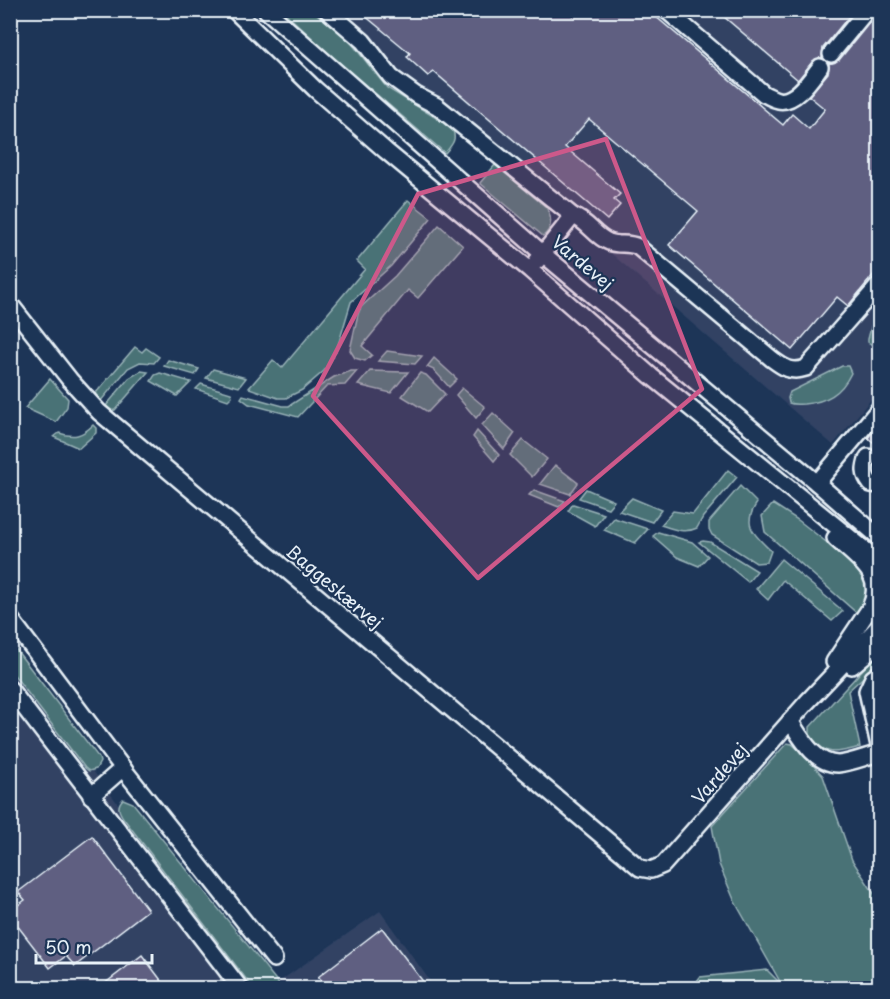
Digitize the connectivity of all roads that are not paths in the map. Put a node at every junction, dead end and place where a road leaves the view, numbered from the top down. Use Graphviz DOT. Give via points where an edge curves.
graph roads {
  1 [pos="234,10"];
  2 [pos="266,10"];
  3 [pos="327,10"];
  4 [pos="666,10"];
  5 [pos="867,10"];
  6 [pos="831,54"];
  7 [pos="820,67"];
  8 [pos="573,216"];
  9 [pos="543,254"];
  10 [pos="530,270"];
  11 [pos="879,284"];
  12 [pos="10,304"];
  13 [pos="879,408"];
  14 [pos="851,442"];
  15 [pos="874,458"];
  16 [pos="817,483"];
  17 [pos="879,485"];
  18 [pos="796,494"];
  19 [pos="879,538"];
  20 [pos="879,562"];
  21 [pos="875,603"];
  22 [pos="10,618"];
  23 [pos="879,625"];
  24 [pos="879,642"];
  25 [pos="879,673"];
  26 [pos="10,689"];
  27 [pos="807,702"];
  28 [pos="790,721"];
  29 [pos="879,751"];
  30 [pos="123,768"];
  31 [pos="91,796"];
  32 [pos="658,868"];
  33 [pos="274,959"];
  34 [pos="240,988"];
  1 -- 10 [label="street, Vardevej" via="315,89"];
  2 -- 9 [label="street, Vardevej"];
  3 -- 8 [label="street" via="363,41 392,78 437,106"];
  4 -- 7 [label="street" via="764,94 775,99 790,98"];
  5 -- 6 [label="street"];
  8 -- 9 [label="street"];
  8 -- 11 [label="street" via="610,243 638,247 788,370 806,368"];
  9 -- 10 [label="street"];
  9 -- 16 [label="street, Vardevej"];
  10 -- 18 [label="street, Vardevej" via="651,376"];
  12 -- 32 [label="street, Baggeskærvej" via="82,395 139,447 632,862 646,870"];
  13 -- 14 [label="street"];
  14 -- 15 [label="street"];
  14 -- 16 [label="street"];
  15 -- 17 [label="street" via="864,469 865,476 871,484"];
  16 -- 19 [label="street, Vardevej"];
  18 -- 20 [label="street, Vardevej"];
  18 -- 21 [label="street, Vardevej" via="869,571 876,586"];
  21 -- 27 [label="street, Vardevej"];
  22 -- 30 [label="street"];
  23 -- 27 [label="street, Vardevej"];
  24 -- 27 [label="street, Vardevej"];
  25 -- 29 [label="street" via="867,691"];
  26 -- 31 [label="street"];
  27 -- 28 [label="street, Vardevej"];
  28 -- 29 [label="street" via="805,745 827,762 840,764"];
  28 -- 32 [label="street, Vardevej"];
  30 -- 31 [label="street"];
  30 -- 33 [label="street"];
  31 -- 34 [label="street"];
}
